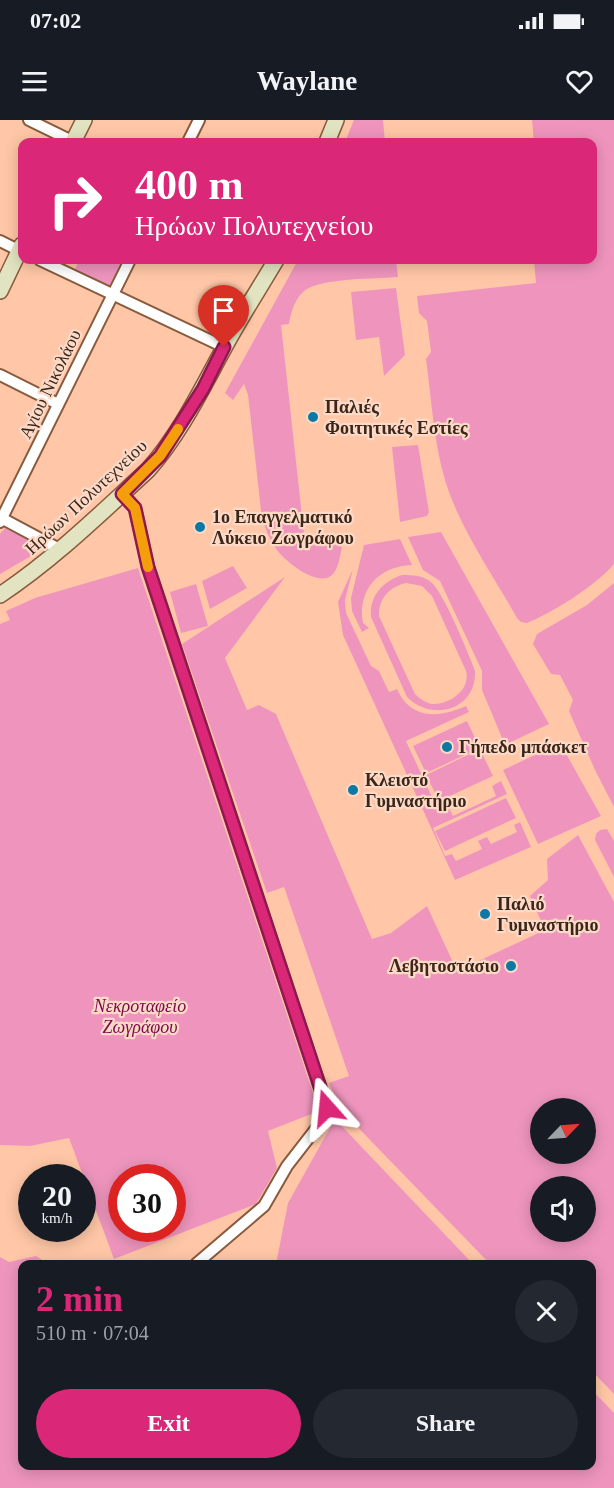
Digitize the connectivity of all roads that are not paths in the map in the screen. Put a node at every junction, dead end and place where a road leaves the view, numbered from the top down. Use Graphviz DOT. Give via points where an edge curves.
graph roads {
  1 [pos="29,120"];
  2 [pos="84,120"];
  3 [pos="198,120"];
  4 [pos="336,120"];
  5 [pos="65,138"];
  6 [pos="75,138"];
  7 [pos="190,138"];
  8 [pos="329,138"];
  9 [pos="0,241"];
  10 [pos="18,248"];
  11 [pos="18,257"];
  12 [pos="49,264"];
  13 [pos="128,264"];
  14 [pos="274,264"];
  15 [pos="0,291"];
  16 [pos="113,293"];
  17 [pos="224,347"];
  18 [pos="0,375"];
  19 [pos="58,404"];
  20 [pos="122,494"];
  21 [pos="1,520"];
  22 [pos="61,550"];
  23 [pos="0,595"];
  24 [pos="201,1260"];
  1 -- 5 [label="street"];
  2 -- 6 [label="street"];
  3 -- 7 [label="street"];
  4 -- 8 [label="street"];
  9 -- 10 [label="street"];
  11 -- 15 [label="street"];
  12 -- 16 [label="street"];
  13 -- 16 [label="street, Αγίου Νικολάου"];
  14 -- 17 [label="street, Ηρώων Πολυτεχνείου"];
  16 -- 17 [label="street"];
  16 -- 19 [label="street, Αγίου Νικολάου"];
  17 -- 20 [label="street, Ηρώων Πολυτεχνείου" via="203,389 160,456"];
  18 -- 19 [label="street"];
  19 -- 21 [label="street, Αγίου Νικολάου"];
  20 -- 22 [label="street, Ηρώων Πολυτεχνείου"];
  20 -- 24 [label="street" via="135,508 148,567 327,1108 325,1117 287,1166 264,1206"];
  21 -- 22 [label="street"];
  22 -- 23 [label="street, Ηρώων Πολυτεχνείου"];
}
